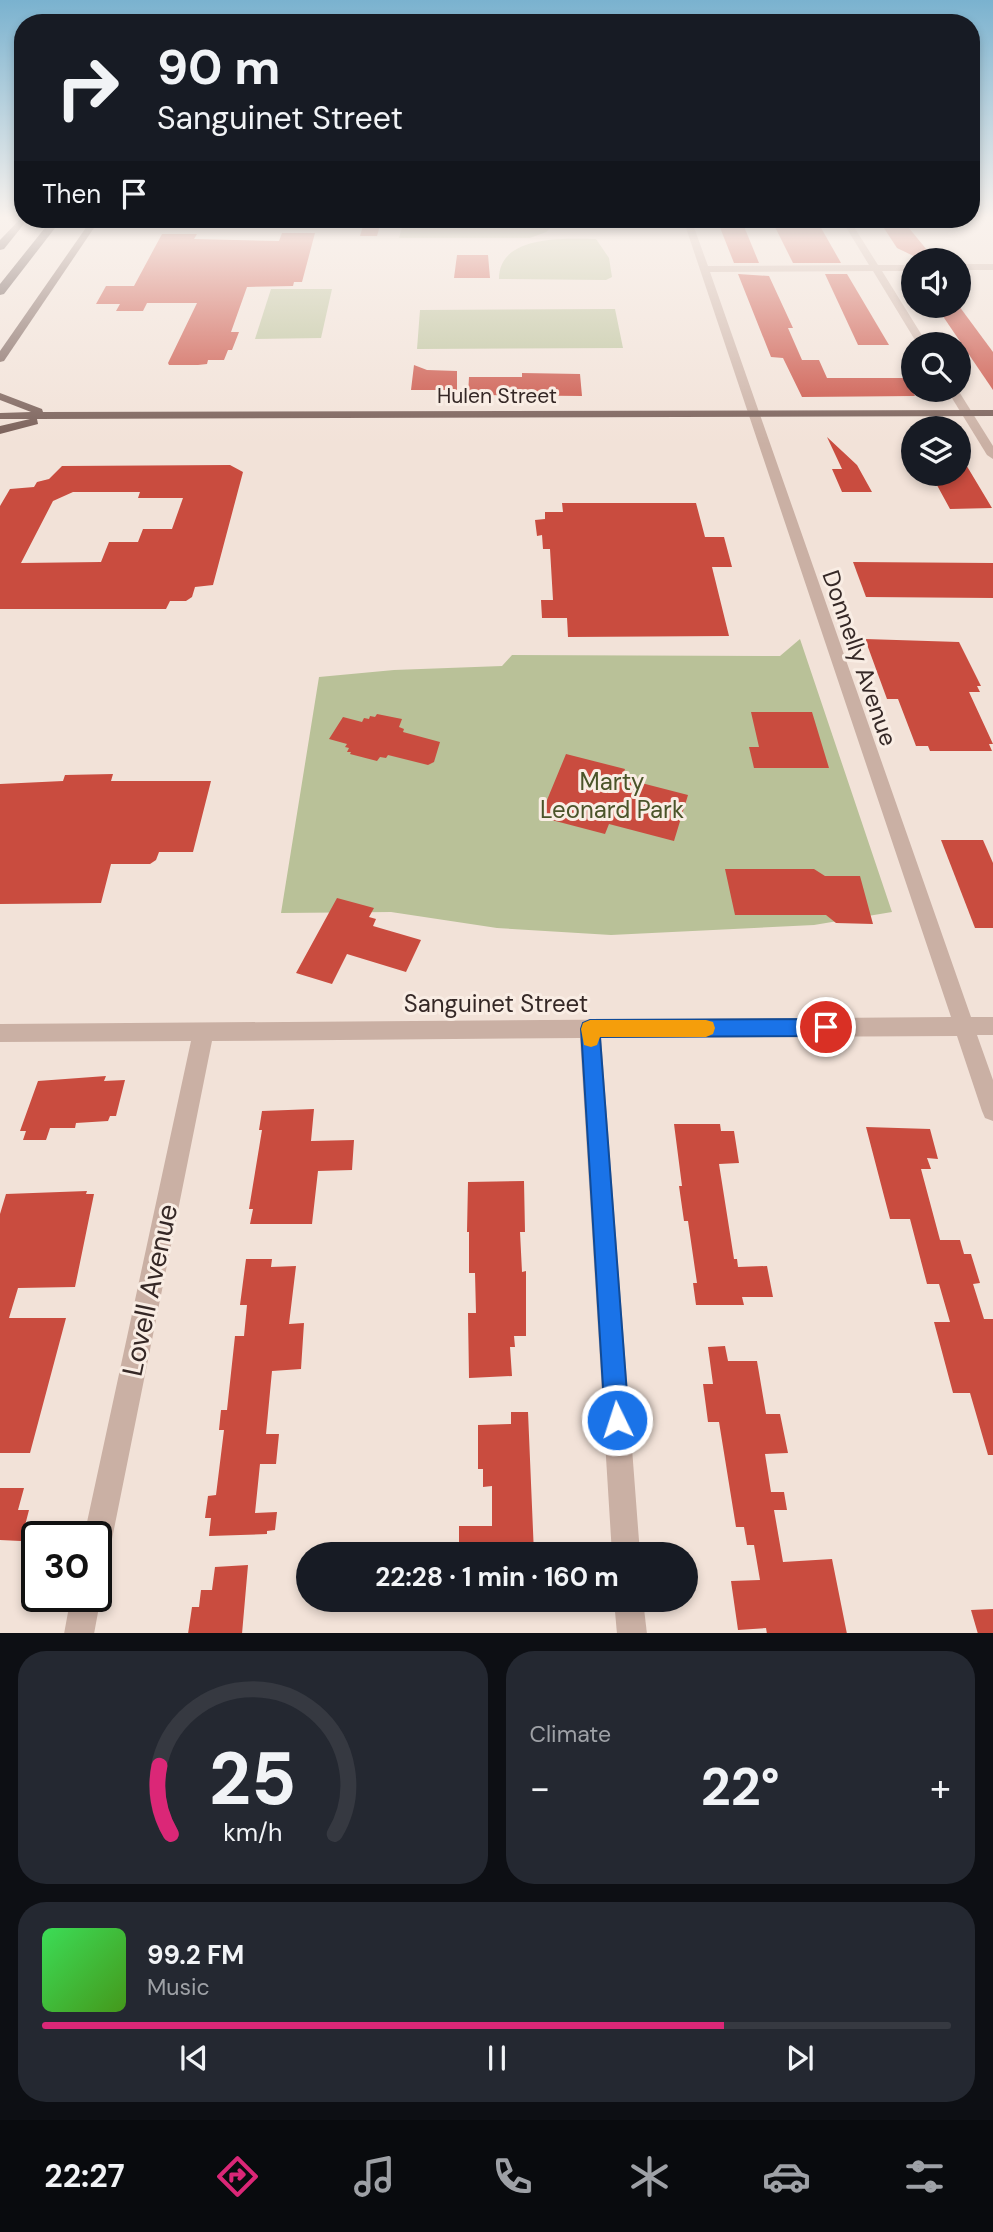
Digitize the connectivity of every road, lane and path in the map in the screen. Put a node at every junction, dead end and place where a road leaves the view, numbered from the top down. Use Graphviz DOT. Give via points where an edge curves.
graph roads {
  1 [pos="46,292"];
  2 [pos="712,292"];
  3 [pos="890,292"];
  4 [pos="915,332"];
  5 [pos="0,359"];
  6 [pos="0,396"];
  7 [pos="959,402"];
  8 [pos="966,413"];
  9 [pos="993,413"];
  10 [pos="753,414"];
  11 [pos="0,416"];
  12 [pos="54,416"];
  13 [pos="0,430"];
  14 [pos="993,455"];
  15 [pos="963,1026"];
  16 [pos="993,1026"];
  17 [pos="590,1029"];
  18 [pos="203,1032"];
  19 [pos="0,1033"];
  20 [pos="993,1111"];
  21 [pos="102,1521"];
  22 [pos="625,1542"];
  23 [pos="83,1612"];
  24 [pos="630,1612"];
  25 [pos="79,1633"];
  26 [pos="632,1633"];
  1 -- 5 [label="main road"];
  2 -- 10 [label="street, Donnelly Avenue"];
  3 -- 4 [label="street"];
  6 -- 12 [label="main road"];
  7 -- 8 [label="street"];
  8 -- 9 [label="main road, Hulen Street"];
  8 -- 10 [label="main road, Hulen Street"];
  8 -- 14 [label="street"];
  10 -- 12 [label="main road, Hulen Street"];
  10 -- 15 [label="street, Donnelly Avenue"];
  11 -- 12 [label="main road, Hulen Street"];
  12 -- 13 [label="main road"];
  15 -- 16 [label="street, Sanguinet Street"];
  15 -- 17 [label="street, Sanguinet Street"];
  15 -- 20 [label="street, Donnelly Avenue"];
  17 -- 18 [label="street, Sanguinet Street"];
  17 -- 22 [label="street"];
  18 -- 19 [label="street, Sanguinet Street"];
  18 -- 21 [label="street, Lovell Avenue"];
  23 -- 25 [label="street"];
  24 -- 26 [label="street"];
}
